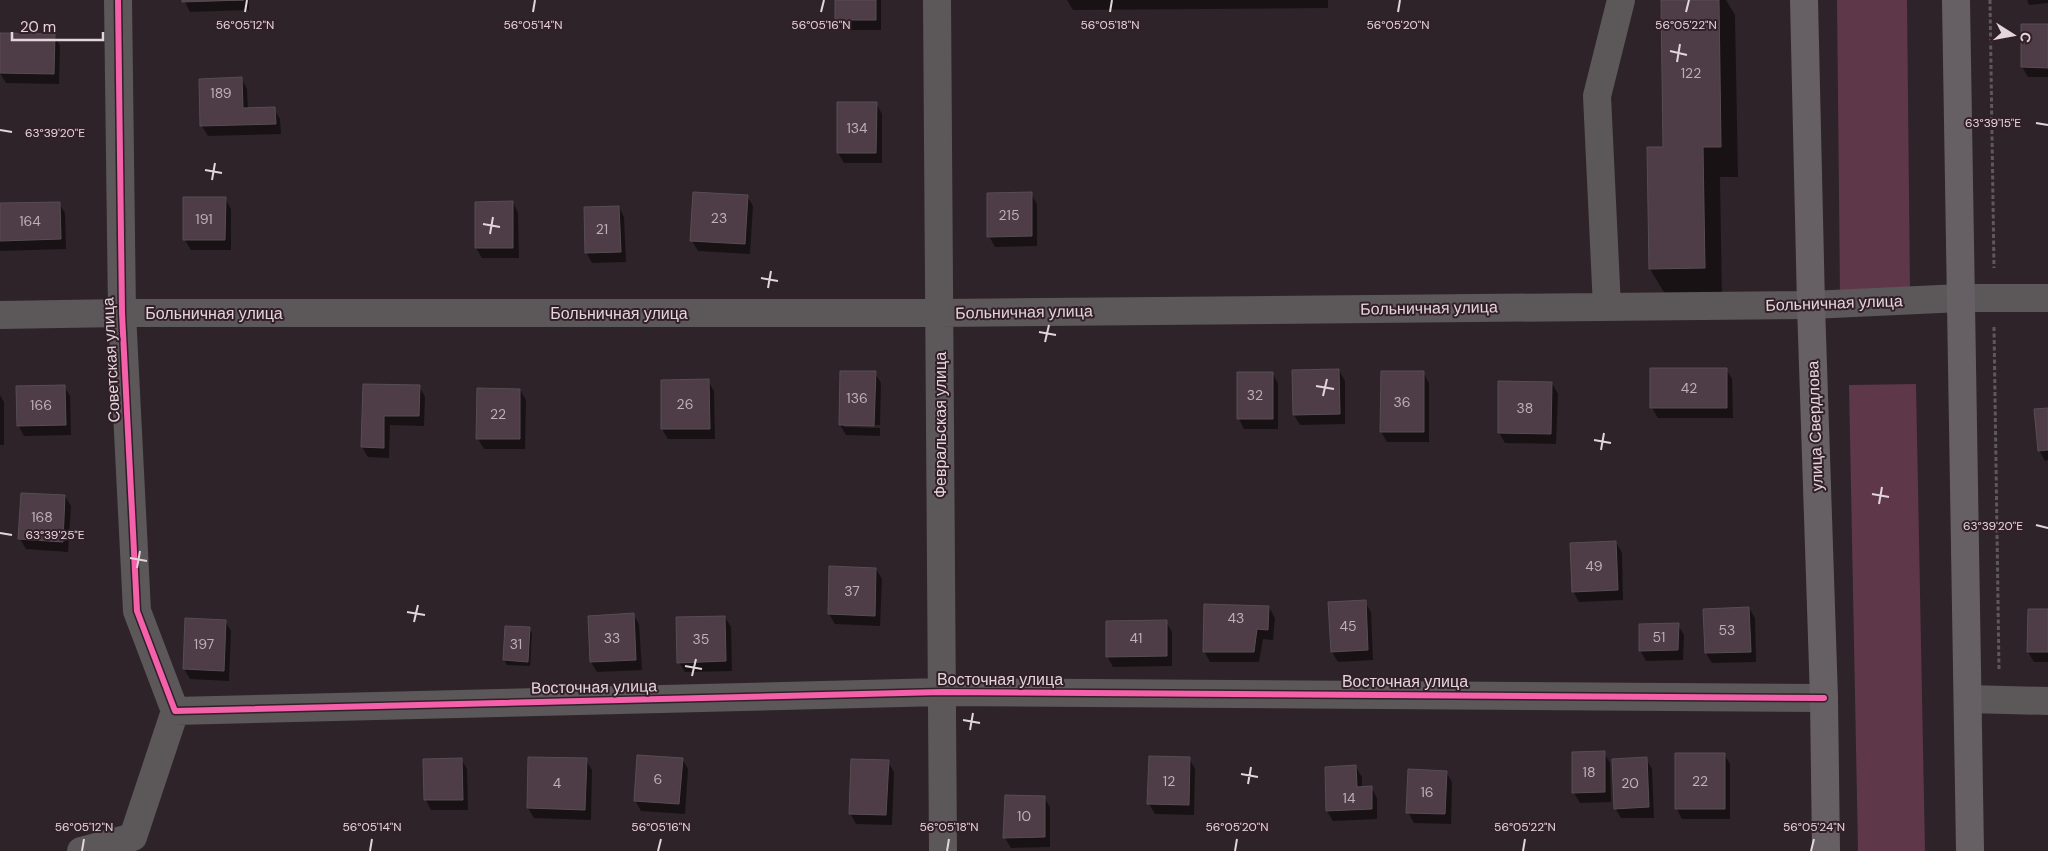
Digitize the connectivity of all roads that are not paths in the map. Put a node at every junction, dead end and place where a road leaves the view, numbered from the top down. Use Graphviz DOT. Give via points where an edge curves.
graph roads {
  1 [pos="118,0"];
  2 [pos="937,0"];
  3 [pos="1621,0"];
  4 [pos="1804,0"];
  5 [pos="1956,0"];
  6 [pos="1961,298"];
  7 [pos="2048,298"];
  8 [pos="1811,305"];
  9 [pos="1607,307"];
  10 [pos="122,313"];
  11 [pos="940,313"];
  12 [pos="0,315"];
  13 [pos="942,692"];
  14 [pos="1824,698"];
  15 [pos="1968,699"];
  16 [pos="2048,701"];
  17 [pos="175,712"];
  18 [pos="81,851"];
  19 [pos="943,851"];
  20 [pos="1826,851"];
  21 [pos="1970,851"];
  1 -- 10 [label="street, Советская улица"];
  2 -- 11 [label="street, Февральская улица"];
  3 -- 9 [label="street" via="1597,96"];
  4 -- 8 [label="main road, улица Свердлова"];
  5 -- 6 [label="main road"];
  6 -- 7 [label="street, Больничная улица"];
  6 -- 8 [label="street, Больничная улица"];
  6 -- 15 [label="main road"];
  8 -- 9 [label="street, Больничная улица"];
  8 -- 14 [label="main road, улица Свердлова"];
  9 -- 11 [label="street, Больничная улица"];
  10 -- 11 [label="street, Больничная улица"];
  10 -- 12 [label="street, Больничная улица"];
  10 -- 17 [label="street, Советская улица" via="137,610"];
  11 -- 13 [label="street, Февральская улица"];
  13 -- 14 [label="street, Восточная улица"];
  13 -- 17 [label="street, Восточная улица"];
  13 -- 19 [label="street, Февральская улица"];
  14 -- 20 [label="main road, улица Свердлова"];
  15 -- 16 [label="street"];
  15 -- 21 [label="main road"];
  17 -- 18 [label="street" via="133,837"];
}
